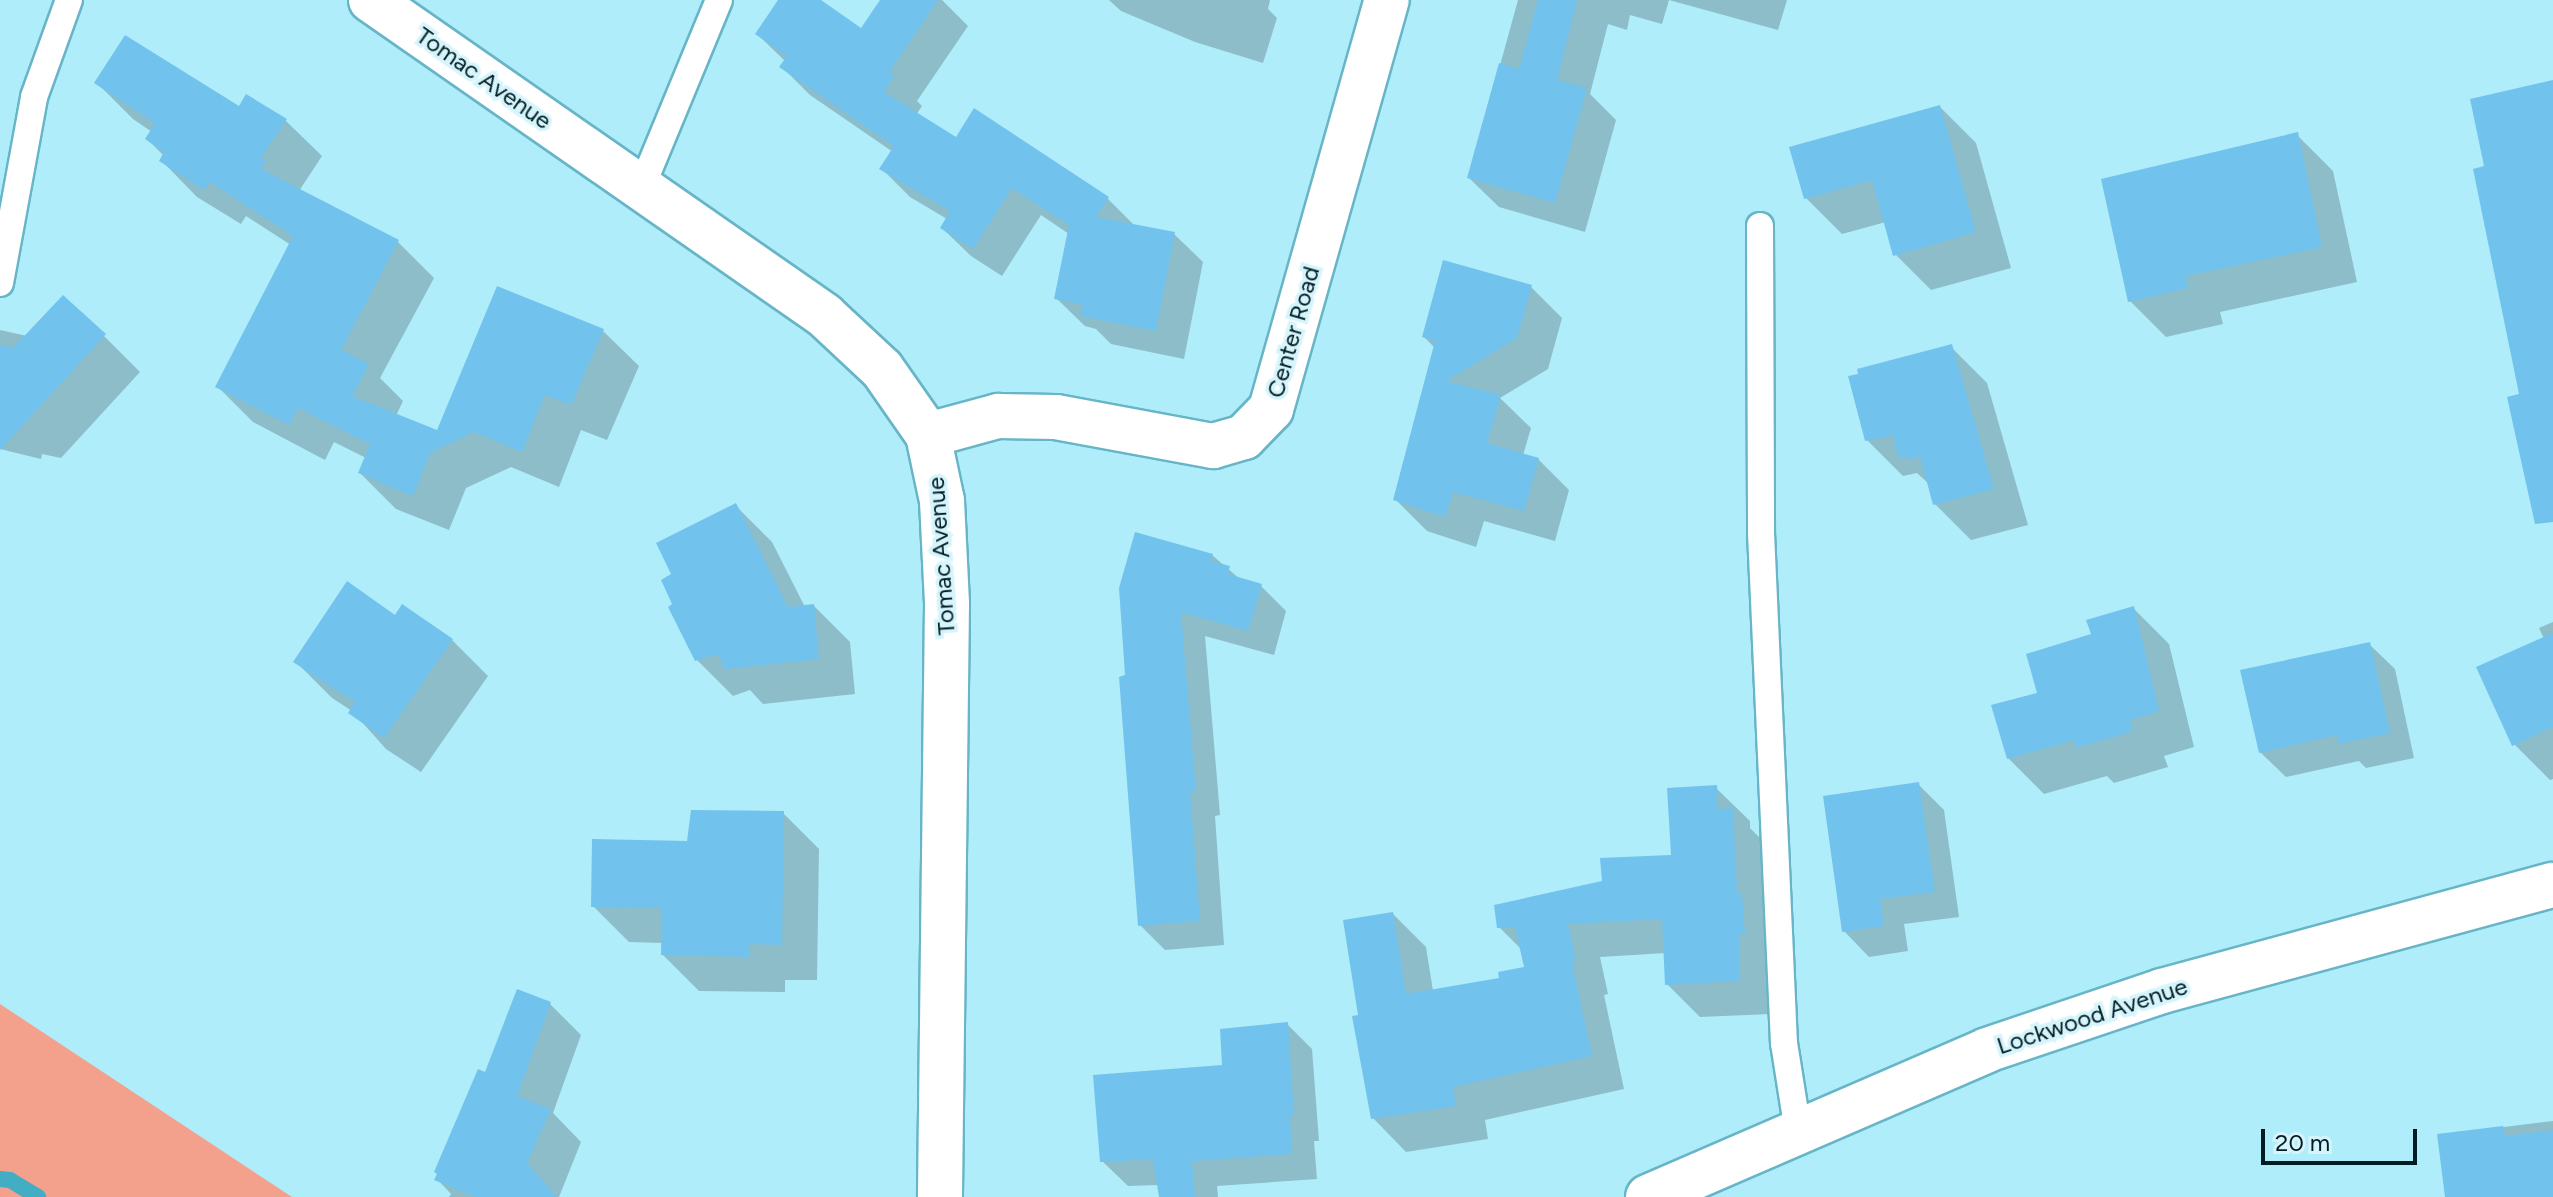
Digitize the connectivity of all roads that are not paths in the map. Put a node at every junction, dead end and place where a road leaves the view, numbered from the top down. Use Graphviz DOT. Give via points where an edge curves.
graph roads {
  1 [pos="69,0"];
  2 [pos="371,0"];
  3 [pos="719,0"];
  4 [pos="1387,0"];
  5 [pos="642,186"];
  6 [pos="1760,226"];
  7 [pos="0,283"];
  8 [pos="928,435"];
  9 [pos="2553,885"];
  10 [pos="1798,1131"];
  11 [pos="940,1197"];
  12 [pos="1648,1197"];
  1 -- 7 [label="lane" via="34,97"];
  2 -- 5 [label="street, Tomac Avenue"];
  3 -- 5 [label="lane"];
  4 -- 8 [label="street, Center Road" via="1271,409 1244,437 1213,446 1056,417 998,416"];
  5 -- 8 [label="street, Tomac Avenue" via="824,315 882,369"];
  6 -- 10 [label="lane" via="1761,533 1784,1043"];
  8 -- 11 [label="street, Tomac Avenue" via="942,501 947,604"];
  9 -- 10 [label="street, Lockwood Avenue" via="2162,991 1987,1050"];
  10 -- 12 [label="street, Lockwood Avenue"];
}
